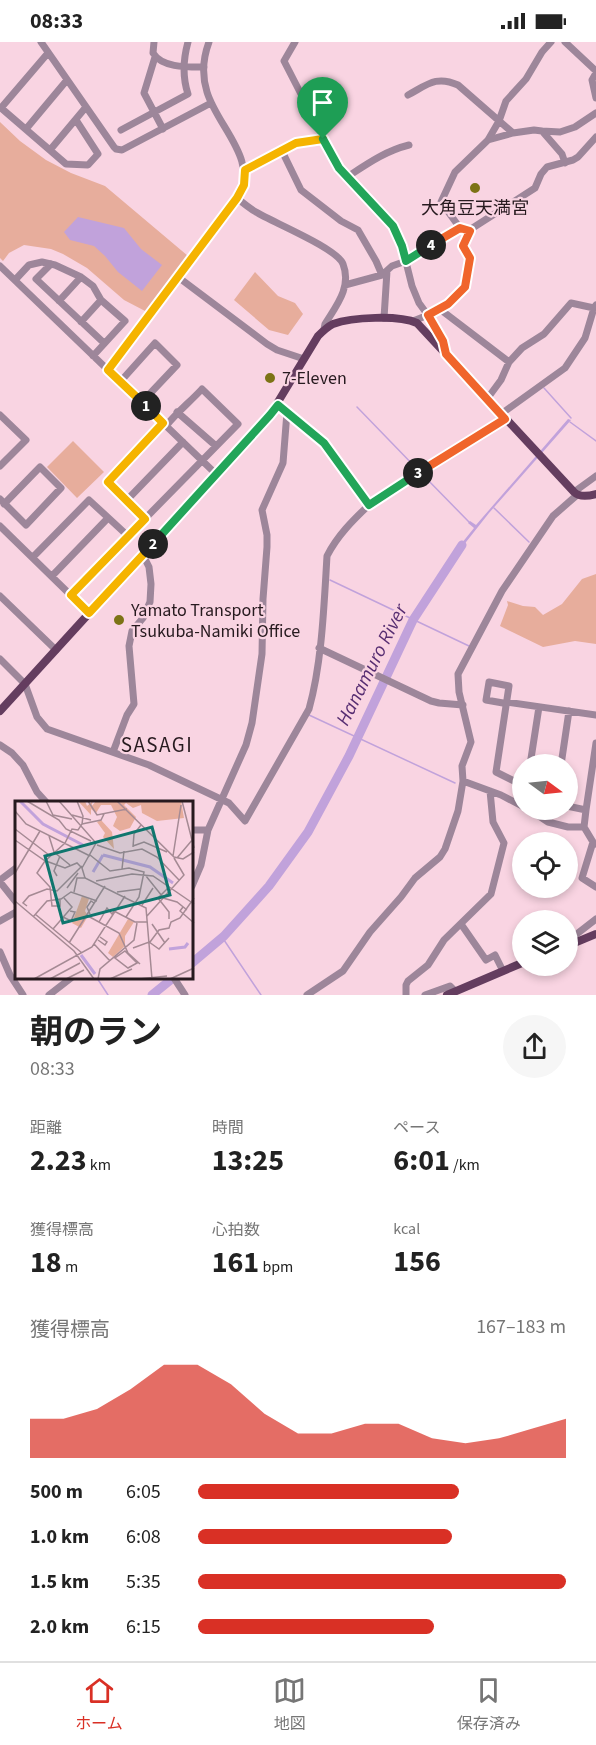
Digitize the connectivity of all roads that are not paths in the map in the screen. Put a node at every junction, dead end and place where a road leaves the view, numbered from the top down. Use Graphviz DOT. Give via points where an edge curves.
graph roads {
  1 [pos="41,42"];
  2 [pos="154,42"];
  3 [pos="188,42"];
  4 [pos="209,42"];
  5 [pos="295,42"];
  6 [pos="551,42"];
  7 [pos="565,42"];
  8 [pos="48,53"];
  9 [pos="155,57"];
  10 [pos="184,67"];
  11 [pos="204,67"];
  12 [pos="596,72"];
  13 [pos="67,80"];
  14 [pos="408,96"];
  15 [pos="596,98"];
  16 [pos="211,103"];
  17 [pos="86,107"];
  18 [pos="154,112"];
  19 [pos="596,113"];
  20 [pos="76,120"];
  21 [pos="499,121"];
  22 [pos="26,129"];
  23 [pos="163,129"];
  24 [pos="121,130"];
  25 [pos="542,131"];
  26 [pos="513,133"];
  27 [pos="596,137"];
  28 [pos="323,139"];
  29 [pos="488,140"];
  30 [pos="409,145"];
  31 [pos="50,150"];
  32 [pos="282,151"];
  33 [pos="565,163"];
  34 [pos="245,170"];
  35 [pos="347,177"];
  36 [pos="237,198"];
  37 [pos="460,228"];
  38 [pos="470,231"];
  39 [pos="406,261"];
  40 [pos="51,264"];
  41 [pos="0,267"];
  42 [pos="384,273"];
  43 [pos="81,277"];
  44 [pos="178,277"];
  45 [pos="15,280"];
  46 [pos="345,285"];
  47 [pos="101,300"];
  48 [pos="59,301"];
  49 [pos="595,307"];
  50 [pos="441,310"];
  51 [pos="428,315"];
  52 [pos="384,318"];
  53 [pos="412,321"];
  54 [pos="81,322"];
  55 [pos="324,329"];
  56 [pos="104,344"];
  57 [pos="446,354"];
  58 [pos="93,356"];
  59 [pos="304,359"];
  60 [pos="509,362"];
  61 [pos="108,370"];
  62 [pos="120,381"];
  63 [pos="487,399"];
  64 [pos="142,402"];
  65 [pos="278,405"];
  66 [pos="177,412"];
  67 [pos="286,412"];
  68 [pos="0,414"];
  69 [pos="503,417"];
  70 [pos="164,424"];
  71 [pos="183,442"];
  72 [pos="216,447"];
  73 [pos="202,461"];
  74 [pos="0,466"];
  75 [pos="216,474"];
  76 [pos="596,476"];
  77 [pos="575,493"];
  78 [pos="596,494"];
  79 [pos="126,501"];
  80 [pos="2,502"];
  81 [pos="369,505"];
  82 [pos="108,518"];
  83 [pos="145,519"];
  84 [pos="0,526"];
  85 [pos="128,536"];
  86 [pos="143,555"];
  87 [pos="33,557"];
  88 [pos="52,576"];
  89 [pos="71,595"];
  90 [pos="0,596"];
  91 [pos="89,613"];
  92 [pos="319,648"];
  93 [pos="56,650"];
  94 [pos="0,659"];
  95 [pos="25,684"];
  96 [pos="463,705"];
  97 [pos="539,707"];
  98 [pos="0,711"];
  99 [pos="570,711"];
  100 [pos="596,715"];
  101 [pos="596,743"];
  102 [pos="0,745"];
  103 [pos="113,752"];
  104 [pos="532,754"];
  105 [pos="563,754"];
  106 [pos="594,767"];
  107 [pos="512,780"];
  108 [pos="463,781"];
  109 [pos="490,791"];
  110 [pos="592,797"];
  111 [pos="221,798"];
  112 [pos="45,801"];
  113 [pos="512,801"];
  114 [pos="578,808"];
  115 [pos="586,810"];
  116 [pos="545,820"];
  117 [pos="584,827"];
  118 [pos="194,830"];
  119 [pos="208,830"];
  120 [pos="594,843"];
  121 [pos="15,869"];
  122 [pos="0,881"];
  123 [pos="194,881"];
  124 [pos="596,887"];
  125 [pos="15,901"];
  126 [pos="15,913"];
  127 [pos="596,919"];
  128 [pos="0,921"];
  129 [pos="461,924"];
  130 [pos="578,933"];
  131 [pos="596,934"];
  132 [pos="578,941"];
  133 [pos="0,952"];
  134 [pos="512,967"];
  135 [pos="503,971"];
  136 [pos="175,980"];
  137 [pos="60,982"];
  138 [pos="183,993"];
  139 [pos="451,993"];
  140 [pos="23,995"];
  141 [pos="49,995"];
  142 [pos="307,995"];
  143 [pos="406,995"];
  144 [pos="425,995"];
  1 -- 8 [label="street"];
  2 -- 9 [label="street"];
  3 -- 10 [label="street"];
  4 -- 11 [label="street"];
  5 -- 28 [label="street" via="284,61"];
  6 -- 21 [label="street" via="506,101"];
  7 -- 12 [label="street"];
  8 -- 13 [label="street"];
  8 -- 22 [label="street" via="1,108"];
  9 -- 10 [label="street"];
  9 -- 18 [label="street" via="144,93"];
  10 -- 11 [label="street"];
  10 -- 18 [label="street" via="188,94"];
  11 -- 16 [label="street"];
  12 -- 15 [label="street" via="592,80"];
  13 -- 17 [label="street"];
  13 -- 22 [label="street"];
  14 -- 21 [label="street" via="437,80 450,81"];
  16 -- 23 [label="street"];
  16 -- 34 [label="street"];
  17 -- 20 [label="street"];
  17 -- 23 [label="street" via="119,150"];
  18 -- 23 [label="street"];
  18 -- 24 [label="street"];
  19 -- 25 [label="street" via="575,127 560,132"];
  20 -- 31 [label="street"];
  20 -- 31 [label="street" via="98,154 88,165 66,164"];
  21 -- 26 [label="street"];
  21 -- 29 [label="street"];
  22 -- 31 [label="street"];
  25 -- 26 [label="street"];
  25 -- 33 [label="street"];
  26 -- 29 [label="street"];
  27 -- 33 [label="street" via="578,157"];
  28 -- 32 [label="street" via="296,143"];
  28 -- 35 [label="street"];
  29 -- 37 [label="street" via="455,172 441,202"];
  30 -- 35 [label="street" via="394,148"];
  32 -- 34 [label="street"];
  32 -- 42 [label="street" via="301,190 358,230"];
  33 -- 38 [label="street" via="547,167 536,188"];
  34 -- 36 [label="street" via="244,185"];
  35 -- 39 [label="street" via="393,226"];
  36 -- 44 [label="street"];
  36 -- 46 [label="street" via="337,257 343,265"];
  37 -- 38 [label="street"];
  37 -- 39 [label="street"];
  38 -- 50 [label="street" via="463,246 470,258 465,287"];
  39 -- 42 [label="street"];
  39 -- 51 [label="street" via="412,286"];
  40 -- 43 [label="street"];
  40 -- 45 [label="street" via="29,265"];
  40 -- 48 [label="street" via="36,279"];
  41 -- 45 [label="street"];
  42 -- 46 [label="street"];
  42 -- 52 [label="street"];
  43 -- 47 [label="street" via="93,286"];
  43 -- 48 [label="street"];
  44 -- 59 [label="street" via="267,344"];
  44 -- 61 [label="street"];
  45 -- 58 [label="street"];
  46 -- 55 [label="street"];
  47 -- 54 [label="street"];
  47 -- 56 [label="street" via="125,321"];
  48 -- 54 [label="street"];
  49 -- 60 [label="street" via="571,303 544,334"];
  49 -- 69 [label="street" via="585,338 564,368"];
  50 -- 51 [label="street"];
  50 -- 60 [label="street"];
  51 -- 53 [label="street"];
  51 -- 57 [label="street"];
  52 -- 53 [label="main road"];
  52 -- 55 [label="main road" via="340,322"];
  53 -- 57 [label="main road"];
  54 -- 56 [label="street"];
  55 -- 59 [label="main road"];
  56 -- 58 [label="street"];
  57 -- 63 [label="main road"];
  58 -- 61 [label="street"];
  59 -- 65 [label="main road"];
  60 -- 63 [label="street"];
  61 -- 62 [label="street"];
  62 -- 64 [label="street"];
  62 -- 64 [label="street" via="155,344 170,358 177,365"];
  63 -- 69 [label="main road"];
  64 -- 70 [label="street"];
  65 -- 67 [label="street"];
  65 -- 75 [label="main road"];
  66 -- 70 [label="street"];
  66 -- 72 [label="street"];
  66 -- 72 [label="street" via="202,389 238,424"];
  67 -- 81 [label="street" via="324,443"];
  67 -- 111 [label="street" via="283,463 262,510 267,547 262,654 252,723"];
  68 -- 74 [label="street" via="26,440"];
  69 -- 77 [label="main road"];
  69 -- 81 [label="street"];
  70 -- 71 [label="street"];
  70 -- 79 [label="street" via="108,482"];
  71 -- 73 [label="street"];
  71 -- 79 [label="street"];
  72 -- 73 [label="street"];
  73 -- 75 [label="street"];
  73 -- 83 [label="street"];
  75 -- 86 [label="main road"];
  76 -- 77 [label="street"];
  77 -- 78 [label="main road"];
  77 -- 96 [label="street" via="553,516 502,591 458,674"];
  79 -- 83 [label="street"];
  80 -- 80 [label="street" via="26,525 61,488 40,467"];
  81 -- 92 [label="street" via="341,534 327,556"];
  82 -- 85 [label="street"];
  82 -- 87 [label="street" via="89,500"];
  82 -- 88 [label="street"];
  83 -- 85 [label="street"];
  84 -- 87 [label="street"];
  85 -- 89 [label="street"];
  86 -- 91 [label="main road"];
  86 -- 103 [label="street" via="149,567 150,602 132,631 129,646 134,705"];
  87 -- 88 [label="street"];
  88 -- 89 [label="street"];
  89 -- 91 [label="street"];
  90 -- 93 [label="street"];
  91 -- 93 [label="main road"];
  92 -- 96 [label="street" via="431,701"];
  92 -- 111 [label="street" via="309,710 245,821"];
  93 -- 95 [label="main road"];
  94 -- 95 [label="street"];
  95 -- 98 [label="main road"];
  95 -- 103 [label="street" via="44,727"];
  96 -- 108 [label="street" via="471,742 462,766"];
  97 -- 99 [label="street"];
  97 -- 104 [label="street"];
  97 -- 107 [label="street" via="506,702 496,771"];
  99 -- 100 [label="street"];
  99 -- 105 [label="street"];
  101 -- 106 [label="street"];
  102 -- 112 [label="street" via="23,765"];
  103 -- 111 [label="street"];
  106 -- 110 [label="street"];
  108 -- 109 [label="street"];
  108 -- 142 [label="street" via="458,811 440,857 415,878 343,971"];
  109 -- 113 [label="street"];
  109 -- 129 [label="street" via="493,822 503,841 502,849 491,894"];
  110 -- 115 [label="street"];
  111 -- 119 [label="street"];
  114 -- 115 [label="street"];
  115 -- 117 [label="street"];
  116 -- 117 [label="street"];
  117 -- 120 [label="street"];
  118 -- 119 [label="street"];
  119 -- 123 [label="street"];
  120 -- 124 [label="street" via="582,878"];
  121 -- 122 [label="street"];
  122 -- 125 [label="street"];
  126 -- 128 [label="street"];
  127 -- 130 [label="street"];
  129 -- 135 [label="street" via="486,960 495,955"];
  129 -- 143 [label="street" via="440,945 428,965 408,981"];
  131 -- 132 [label="main road"];
  133 -- 140 [label="street"];
  134 -- 135 [label="main road"];
  135 -- 139 [label="main road"];
  136 -- 138 [label="street"];
  137 -- 141 [label="street"];
  139 -- 144 [label="street" via="450,987"];
}
